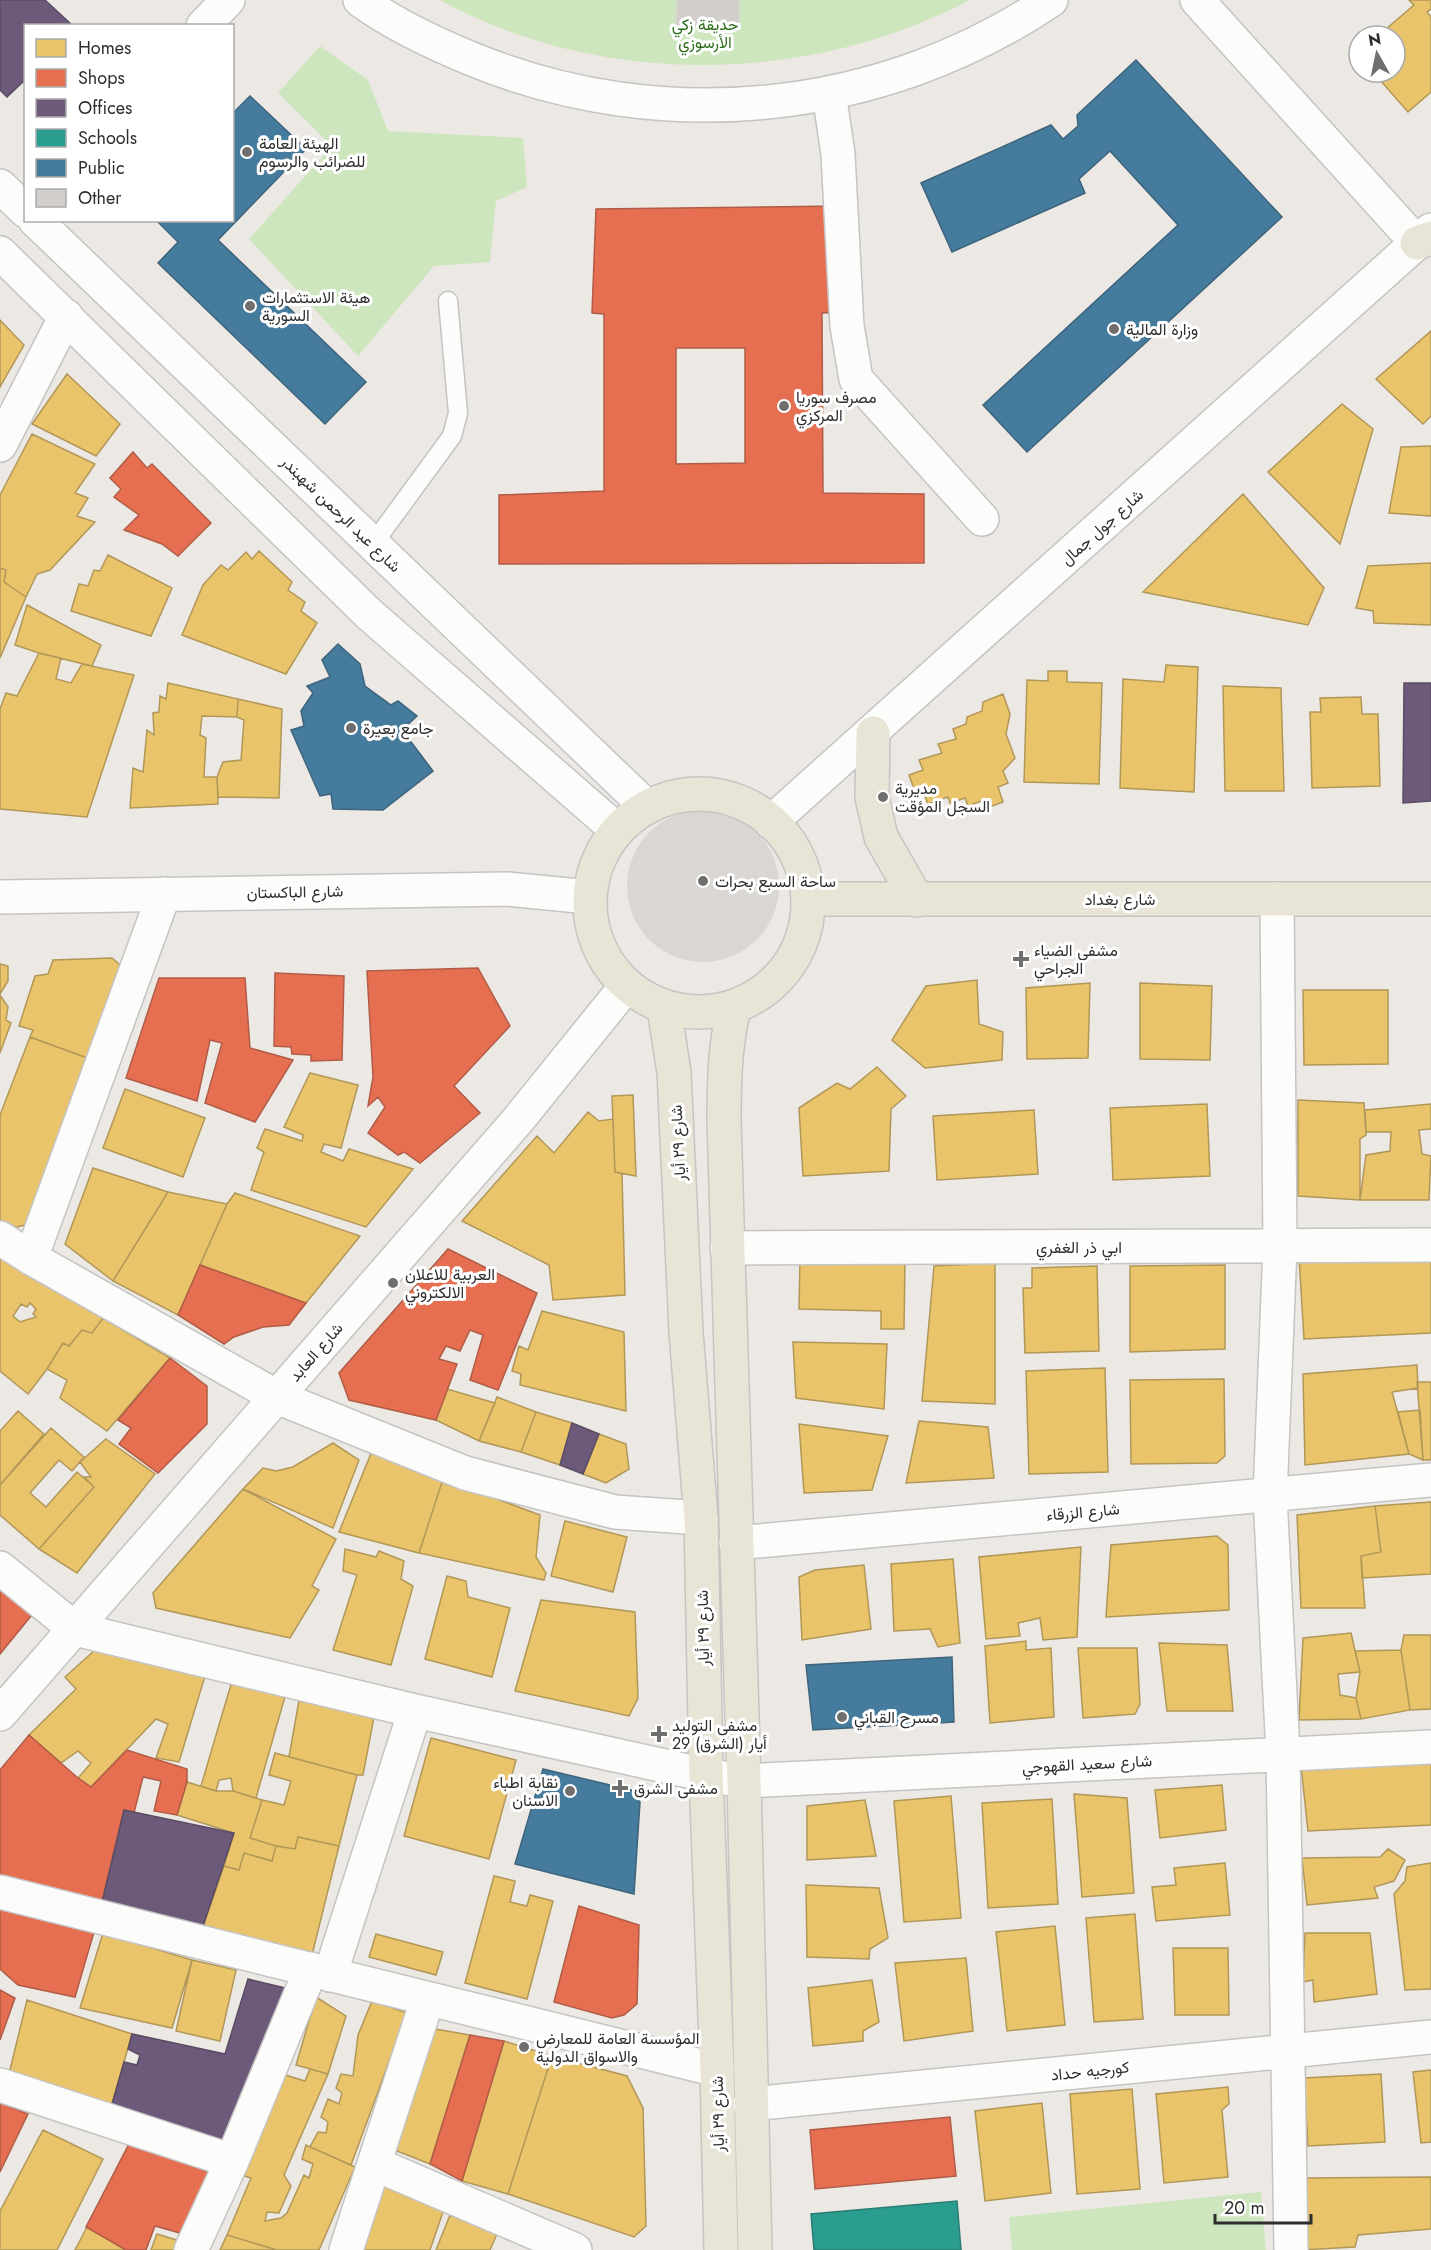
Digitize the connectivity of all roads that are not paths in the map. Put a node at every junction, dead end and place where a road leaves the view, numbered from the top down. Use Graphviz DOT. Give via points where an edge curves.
graph roads {
  1 [pos="228,0"];
  2 [pos="360,0"];
  3 [pos="1051,0"];
  4 [pos="1197,0"];
  5 [pos="205,24"];
  6 [pos="829,93"];
  7 [pos="0,186"];
  8 [pos="24,209"];
  9 [pos="37,222"];
  10 [pos="1426,237"];
  11 [pos="0,253"];
  12 [pos="448,300"];
  13 [pos="66,316"];
  14 [pos="0,445"];
  15 [pos="982,519"];
  16 [pos="373,544"];
  17 [pos="873,733"];
  18 [pos="647,807"];
  19 [pos="771,822"];
  20 [pos="617,830"];
  21 [pos="164,894"];
  22 [pos="0,897"];
  23 [pos="589,897"];
  24 [pos="810,899"];
  25 [pos="1277,899"];
  26 [pos="1431,899"];
  27 [pos="917,900"];
  28 [pos="627,985"];
  29 [pos="664,1008"];
  30 [pos="734,1008"];
  31 [pos="0,1238"];
  32 [pos="1431,1245"];
  33 [pos="1280,1246"];
  34 [pos="727,1248"];
  35 [pos="32,1258"];
  36 [pos="277,1396"];
  37 [pos="1431,1480"];
  38 [pos="1270,1496"];
  39 [pos="701,1518"];
  40 [pos="736,1543"];
  41 [pos="0,1568"];
  42 [pos="75,1629"];
  43 [pos="415,1711"];
  44 [pos="0,1714"];
  45 [pos="1431,1747"];
  46 [pos="1283,1754"];
  47 [pos="706,1775"];
  48 [pos="744,1780"];
  49 [pos="0,1892"];
  50 [pos="321,1972"];
  51 [pos="427,2001"];
  52 [pos="1431,2037"];
  53 [pos="1288,2052"];
  54 [pos="717,2070"];
  55 [pos="0,2085"];
  56 [pos="750,2104"];
  57 [pos="232,2162"];
  58 [pos="375,2164"];
  59 [pos="191,2250"];
  60 [pos="346,2250"];
  61 [pos="575,2250"];
  62 [pos="721,2250"];
  63 [pos="755,2250"];
  64 [pos="1292,2250"];
  1 -- 5 [label="street"];
  2 -- 6 [label="street" via="437,45 502,72 570,91 639,103 709,106 779,102"];
  3 -- 6 [label="street" via="980,42 915,70"];
  4 -- 10 [label="street"];
  6 -- 15 [label="street" via="838,154 847,326 856,379"];
  7 -- 8 [label="street"];
  9 -- 16 [label="street, شارع عبد الرحمن شهبندر"];
  10 -- 17 [label="street, شارع جول جمال"];
  11 -- 13 [label="street"];
  12 -- 16 [label="lane" via="458,413 452,436"];
  13 -- 14 [label="street"];
  13 -- 20 [label="street" via="369,615"];
  16 -- 18 [label="street, شارع عبد الرحمن شهبندر"];
  17 -- 19 [label="street, شارع جول جمال"];
  17 -- 27 [label="main road" via="872,797 881,837"];
  18 -- 19 [label="main road" via="682,795 719,795 754,808"];
  18 -- 20 [label="main road"];
  19 -- 24 [label="main road" via="783,832 802,863"];
  20 -- 23 [label="main road" via="597,861"];
  21 -- 22 [label="street, شارع الباكستان"];
  21 -- 23 [label="street, شارع الباكستان" via="507,889"];
  21 -- 35 [label="street"];
  23 -- 28 [label="main road" via="593,934 609,966"];
  24 -- 27 [label="main road, شارع بغداد"];
  24 -- 30 [label="main road" via="805,934 790,966 765,991"];
  25 -- 26 [label="main road, شارع بغداد"];
  25 -- 27 [label="main road, شارع بغداد"];
  25 -- 33 [label="street"];
  28 -- 29 [label="main road"];
  28 -- 36 [label="street, شارع العابد" via="518,1120"];
  29 -- 30 [label="main road" via="699,1013"];
  29 -- 39 [label="main road, شارع ٢٩ أيار" via="674,1072 686,1332"];
  30 -- 34 [label="main road, شارع ٢٩ أيار" via="724,1068"];
  31 -- 35 [label="street"];
  32 -- 33 [label="street, ابي ذر الغفري"];
  33 -- 34 [label="street, ابي ذر الغفري"];
  33 -- 38 [label="street"];
  34 -- 40 [label="main road, شارع ٢٩ أيار"];
  35 -- 36 [label="street"];
  36 -- 39 [label="street" via="465,1473 615,1512"];
  36 -- 42 [label="street, شارع العابد"];
  37 -- 38 [label="street, شارع الزرقاء"];
  38 -- 40 [label="street, شارع الزرقاء"];
  38 -- 46 [label="street"];
  39 -- 47 [label="main road, شارع ٢٩ أيار"];
  40 -- 48 [label="main road, شارع ٢٩ أيار"];
  41 -- 42 [label="street"];
  42 -- 43 [label="street, شارع سعيد القهوجي"];
  42 -- 44 [label="street, شارع العابد"];
  43 -- 47 [label="street, شارع سعيد القهوجي"];
  43 -- 50 [label="street"];
  45 -- 46 [label="street, شارع سعيد القهوجي"];
  46 -- 48 [label="street, شارع سعيد القهوجي"];
  46 -- 53 [label="street"];
  47 -- 48 [label="street, شارع سعيد القهوجي"];
  47 -- 54 [label="main road, شارع ٢٩ أيار"];
  48 -- 56 [label="main road, شارع ٢٩ أيار"];
  49 -- 50 [label="street"];
  50 -- 51 [label="street"];
  50 -- 57 [label="street"];
  51 -- 54 [label="street"];
  51 -- 58 [label="street"];
  52 -- 53 [label="street, كورجيه حداد"];
  53 -- 56 [label="street, كورجيه حداد"];
  53 -- 64 [label="street"];
  54 -- 62 [label="main road, شارع ٢٩ أيار"];
  55 -- 57 [label="street"];
  56 -- 63 [label="main road, شارع ٢٩ أيار"];
  57 -- 59 [label="street"];
  58 -- 60 [label="street"];
  58 -- 61 [label="street"];
}
